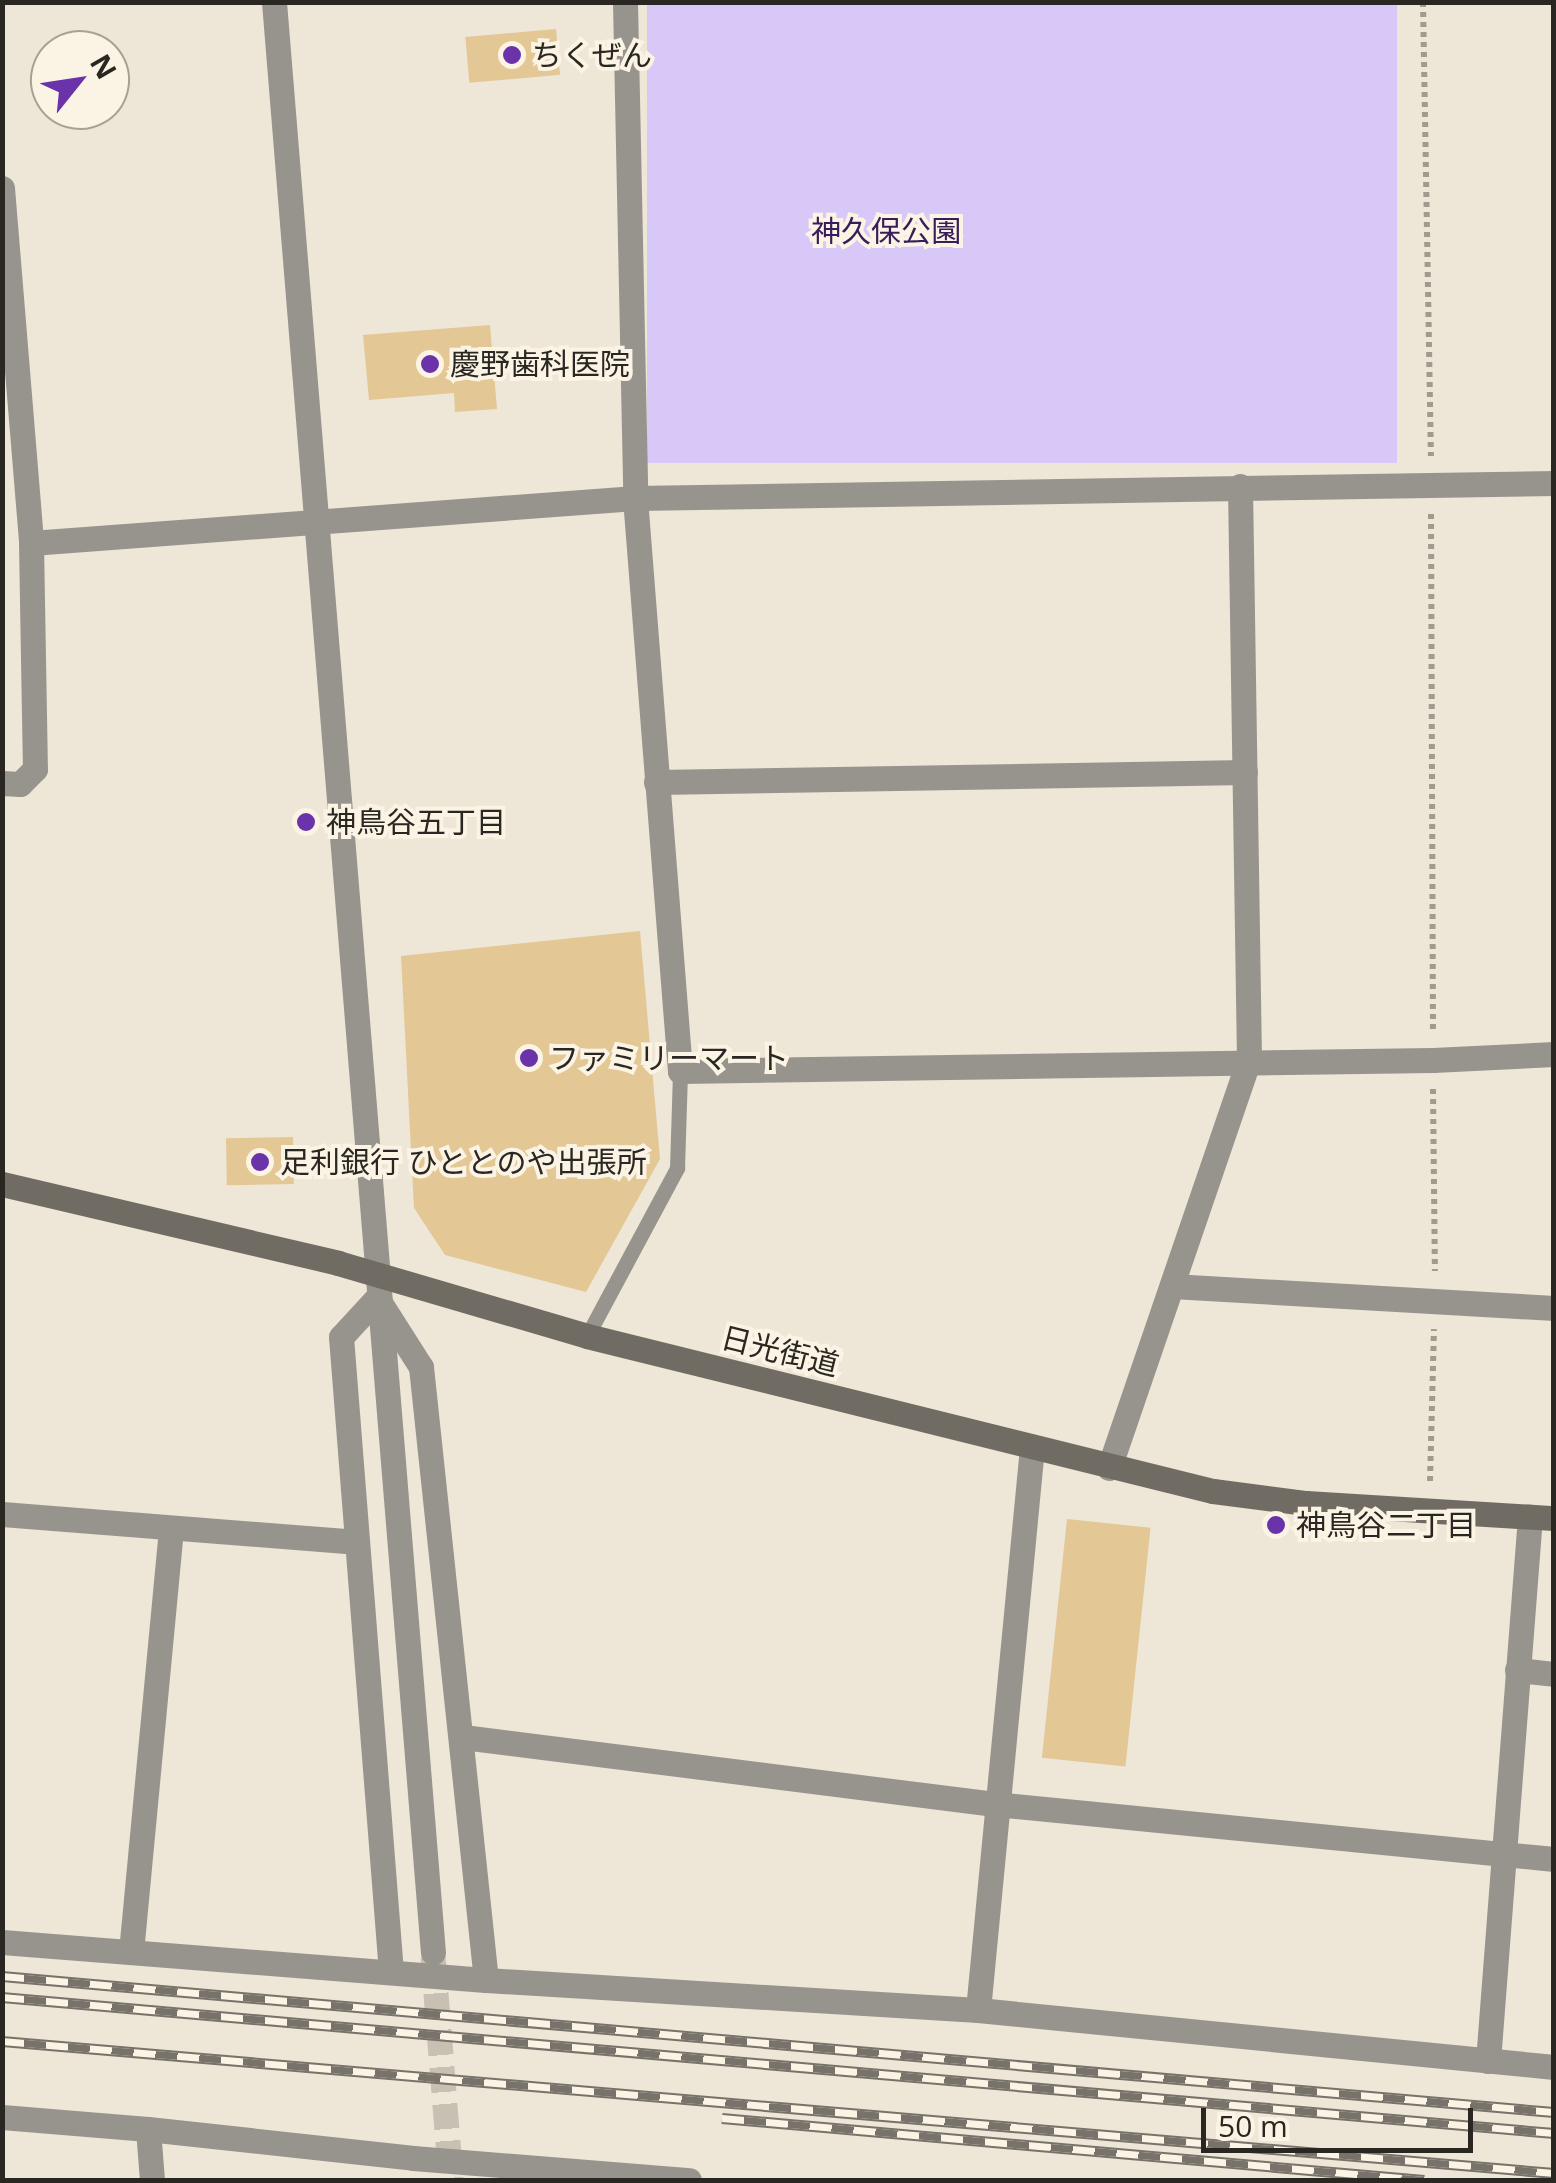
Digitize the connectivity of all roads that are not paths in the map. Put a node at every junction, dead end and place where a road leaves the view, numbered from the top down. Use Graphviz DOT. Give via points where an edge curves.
graph roads {
  1 [pos="274,2"];
  2 [pos="626,2"];
  3 [pos="2,188"];
  4 [pos="1554,483"];
  5 [pos="1240,486"];
  6 [pos="634,498"];
  7 [pos="314,522"];
  8 [pos="31,543"];
  9 [pos="1246,772"];
  10 [pos="656,782"];
  11 [pos="2,783"];
  12 [pos="1554,1054"];
  13 [pos="1249,1060"];
  14 [pos="680,1072"];
  15 [pos="2,1184"];
  16 [pos="376,1286"];
  17 [pos="1172,1286"];
  18 [pos="1554,1308"];
  19 [pos="587,1336"];
  20 [pos="1032,1447"];
  21 [pos="1109,1468"];
  22 [pos="2,1514"];
  23 [pos="1542,1517"];
  24 [pos="172,1528"];
  25 [pos="355,1542"];
  26 [pos="1517,1670"];
  27 [pos="1554,1674"];
  28 [pos="464,1738"];
  29 [pos="995,1804"];
  30 [pos="1502,1854"];
  31 [pos="1554,1859"];
  32 [pos="2,1942"];
  33 [pos="131,1952"];
  34 [pos="433,1953"];
  35 [pos="390,1972"];
  36 [pos="486,1980"];
  37 [pos="978,2010"];
  38 [pos="1488,2061"];
  39 [pos="1554,2067"];
  40 [pos="2,2116"];
  41 [pos="148,2129"];
  42 [pos="414,2170"];
  43 [pos="510,2174"];
  44 [pos="152,2180"];
  45 [pos="689,2180"];
  1 -- 7 [label="street"];
  2 -- 6 [label="street"];
  3 -- 8 [label="street"];
  4 -- 5 [label="street"];
  5 -- 6 [label="street"];
  5 -- 9 [label="street"];
  6 -- 7 [label="street"];
  6 -- 10 [label="street"];
  7 -- 8 [label="street"];
  7 -- 16 [label="street"];
  8 -- 11 [label="street" via="35,769 20,784"];
  9 -- 10 [label="street"];
  9 -- 13 [label="street"];
  10 -- 14 [label="street"];
  12 -- 13 [label="street"];
  13 -- 14 [label="street"];
  13 -- 17 [label="street"];
  14 -- 19 [label="lane" via="677,1168"];
  15 -- 16 [label="main road, 日光街道"];
  16 -- 19 [label="main road, 日光街道"];
  16 -- 25 [label="street" via="342,1337"];
  16 -- 28 [label="street" via="421,1367"];
  16 -- 34 [label="street"];
  17 -- 18 [label="street"];
  17 -- 21 [label="street"];
  19 -- 20 [label="main road, 日光街道"];
  20 -- 21 [label="main road, 日光街道"];
  20 -- 29 [label="street"];
  21 -- 23 [label="main road, 日光街道" via="1213,1491"];
  22 -- 24 [label="street"];
  23 -- 26 [label="street"];
  24 -- 25 [label="street"];
  24 -- 33 [label="street"];
  25 -- 35 [label="street"];
  26 -- 27 [label="street"];
  26 -- 30 [label="street"];
  28 -- 29 [label="street"];
  28 -- 36 [label="street"];
  29 -- 30 [label="street"];
  29 -- 37 [label="street"];
  30 -- 31 [label="street"];
  30 -- 38 [label="street"];
  32 -- 33 [label="street"];
  33 -- 35 [label="street"];
  35 -- 36 [label="street"];
  36 -- 37 [label="street"];
  37 -- 38 [label="street"];
  38 -- 39 [label="street"];
  40 -- 41 [label="street"];
  41 -- 42 [label="street"];
  41 -- 44 [label="street"];
  42 -- 43 [label="street"];
  43 -- 45 [label="street"];
}
